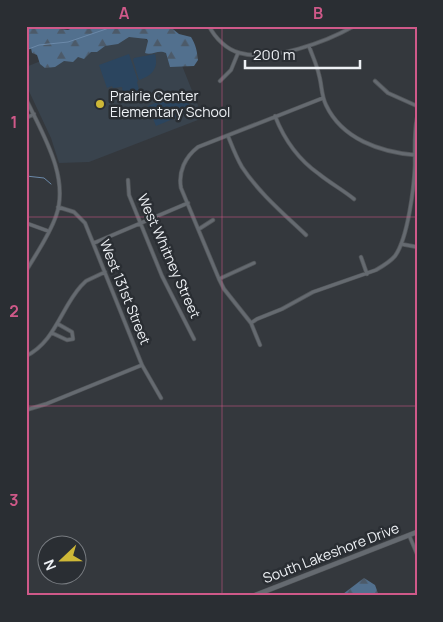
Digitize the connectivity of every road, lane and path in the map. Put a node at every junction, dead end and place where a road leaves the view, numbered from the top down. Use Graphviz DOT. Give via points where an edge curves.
graph roads {
  1 [pos="209,26"];
  2 [pos="354,26"];
  3 [pos="309,46"];
  4 [pos="238,53"];
  5 [pos="220,81"];
  6 [pos="375,81"];
  7 [pos="323,98"];
  8 [pos="26,99"];
  9 [pos="417,106"];
  10 [pos="34,114"];
  11 [pos="274,116"];
  12 [pos="26,118"];
  13 [pos="417,118"];
  14 [pos="228,136"];
  15 [pos="415,155"];
  16 [pos="128,180"];
  17 [pos="354,199"];
  18 [pos="188,203"];
  19 [pos="58,206"];
  20 [pos="212,220"];
  21 [pos="141,222"];
  22 [pos="26,223"];
  23 [pos="198,229"];
  24 [pos="48,231"];
  25 [pos="306,235"];
  26 [pos="94,243"];
  27 [pos="401,244"];
  28 [pos="417,247"];
  29 [pos="361,257"];
  30 [pos="254,263"];
  31 [pos="26,271"];
  32 [pos="105,272"];
  33 [pos="367,274"];
  34 [pos="219,279"];
  35 [pos="251,323"];
  36 [pos="58,324"];
  37 [pos="52,333"];
  38 [pos="194,339"];
  39 [pos="260,345"];
  40 [pos="26,356"];
  41 [pos="142,365"];
  42 [pos="161,398"];
  43 [pos="26,410"];
  44 [pos="417,532"];
  45 [pos="409,535"];
  46 [pos="417,554"];
  47 [pos="264,594"];
  48 [pos="253,596"];
  1 -- 4 [label="street" via="222,43"];
  2 -- 3 [label="street"];
  3 -- 4 [label="street" via="264,55"];
  3 -- 7 [label="street" via="320,76"];
  4 -- 5 [label="street" via="231,70"];
  6 -- 9 [label="street" via="388,93"];
  7 -- 11 [label="street"];
  7 -- 15 [label="street" via="335,118 355,137 392,153"];
  8 -- 10 [label="street"];
  10 -- 12 [label="street"];
  10 -- 19 [label="street" via="52,156 59,190"];
  11 -- 14 [label="street"];
  11 -- 17 [label="street" via="302,159"];
  13 -- 15 [label="street"];
  14 -- 18 [label="street" via="198,147 188,156 180,177"];
  14 -- 25 [label="street" via="249,176"];
  15 -- 27 [label="street" via="413,186"];
  16 -- 21 [label="street, West Whitney Street" via="129,195"];
  18 -- 21 [label="street"];
  18 -- 23 [label="street"];
  19 -- 24 [label="street"];
  19 -- 26 [label="street, West 131st Street" via="74,212"];
  20 -- 23 [label="street"];
  21 -- 26 [label="street"];
  21 -- 38 [label="street, West Whitney Street"];
  22 -- 24 [label="street"];
  23 -- 34 [label="street"];
  24 -- 31 [label="street"];
  26 -- 32 [label="street, West 131st Street"];
  27 -- 28 [label="street"];
  27 -- 33 [label="street" via="390,261"];
  29 -- 33 [label="street"];
  30 -- 34 [label="street"];
  32 -- 36 [label="street" via="81,286"];
  32 -- 41 [label="street, West 131st Street"];
  33 -- 35 [label="street" via="312,292"];
  34 -- 35 [label="street"];
  35 -- 39 [label="street"];
  36 -- 37 [label="street"];
  36 -- 37 [label="street" via="72,332 73,339 66,340"];
  37 -- 40 [label="street" via="39,348"];
  41 -- 42 [label="street, West 131st Street"];
  41 -- 43 [label="street"];
  44 -- 45 [label="street, South Lakeshore Drive"];
  45 -- 46 [label="street"];
  45 -- 47 [label="street, South Lakeshore Drive"];
  47 -- 48 [label="street, South Lakeshore Drive"];
}
